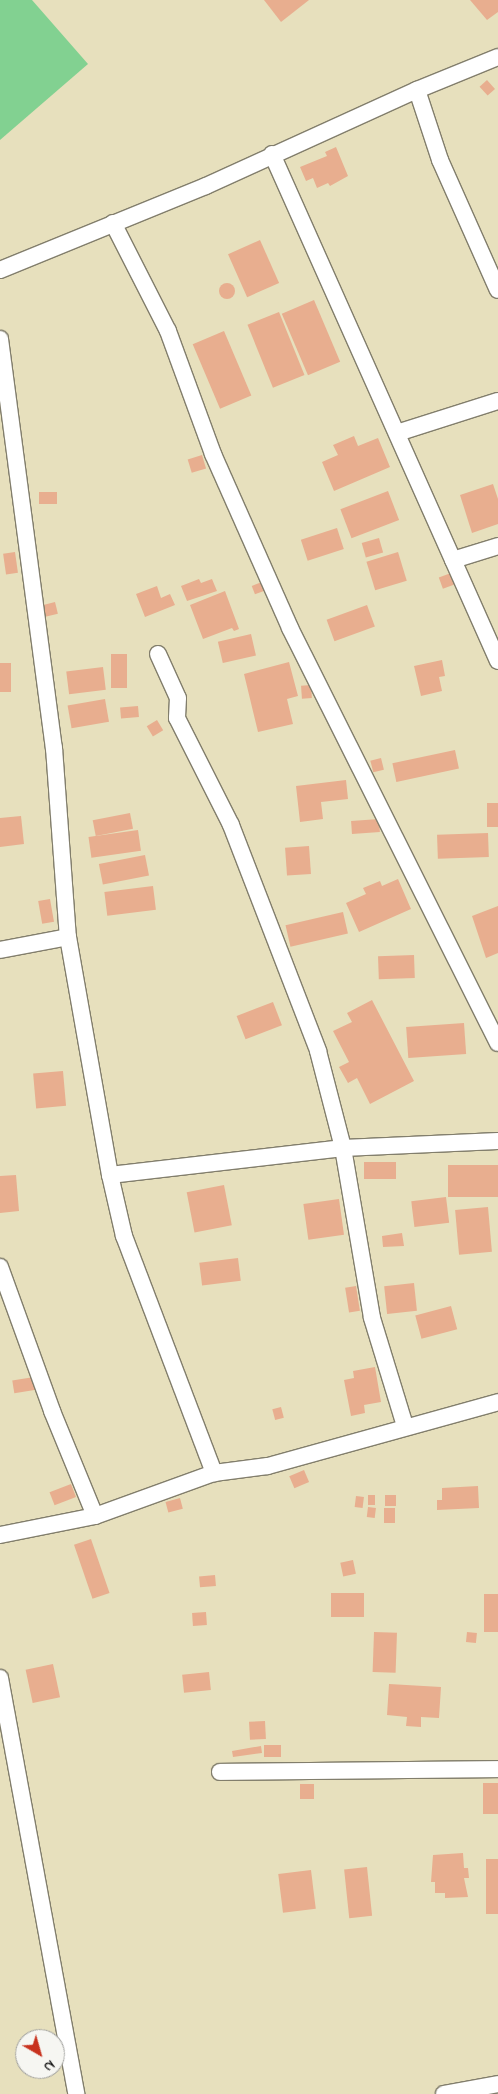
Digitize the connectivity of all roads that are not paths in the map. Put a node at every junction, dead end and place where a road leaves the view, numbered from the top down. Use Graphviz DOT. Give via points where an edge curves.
graph roads {
  1 [pos="498,57"];
  2 [pos="416,90"];
  3 [pos="272,154"];
  4 [pos="113,223"];
  5 [pos="0,270"];
  6 [pos="498,290"];
  7 [pos="0,339"];
  8 [pos="498,401"];
  9 [pos="397,433"];
  10 [pos="498,546"];
  11 [pos="453,560"];
  12 [pos="158,654"];
  13 [pos="498,661"];
  14 [pos="68,937"];
  15 [pos="0,950"];
  16 [pos="498,1043"];
  17 [pos="498,1141"];
  18 [pos="343,1148"];
  19 [pos="110,1175"];
  20 [pos="0,1268"];
  21 [pos="498,1402"];
  22 [pos="405,1426"];
  23 [pos="214,1473"];
  24 [pos="96,1516"];
  25 [pos="0,1535"];
  26 [pos="0,1678"];
  27 [pos="498,1769"];
  28 [pos="220,1772"];
  29 [pos="498,2084"];
  30 [pos="76,2094"];
  31 [pos="444,2094"];
  1 -- 2 [label="street"];
  2 -- 3 [label="street"];
  2 -- 6 [label="street" via="440,160"];
  3 -- 4 [label="street" via="206,186"];
  3 -- 9 [label="street"];
  4 -- 5 [label="street"];
  4 -- 16 [label="street" via="168,331 213,454 290,628"];
  7 -- 14 [label="street" via="54,748"];
  8 -- 9 [label="street"];
  9 -- 11 [label="street"];
  10 -- 11 [label="street"];
  11 -- 13 [label="street"];
  12 -- 18 [label="street" via="178,698 177,718 231,825 280,948 318,1051"];
  14 -- 15 [label="street"];
  14 -- 19 [label="street"];
  17 -- 18 [label="street"];
  18 -- 19 [label="street"];
  18 -- 22 [label="street" via="372,1318"];
  19 -- 23 [label="street" via="124,1236"];
  20 -- 24 [label="street" via="52,1410"];
  21 -- 22 [label="street"];
  22 -- 23 [label="street" via="268,1466"];
  23 -- 24 [label="street"];
  24 -- 25 [label="street"];
  26 -- 30 [label="street"];
  27 -- 28 [label="street"];
  29 -- 31 [label="street"];
}
